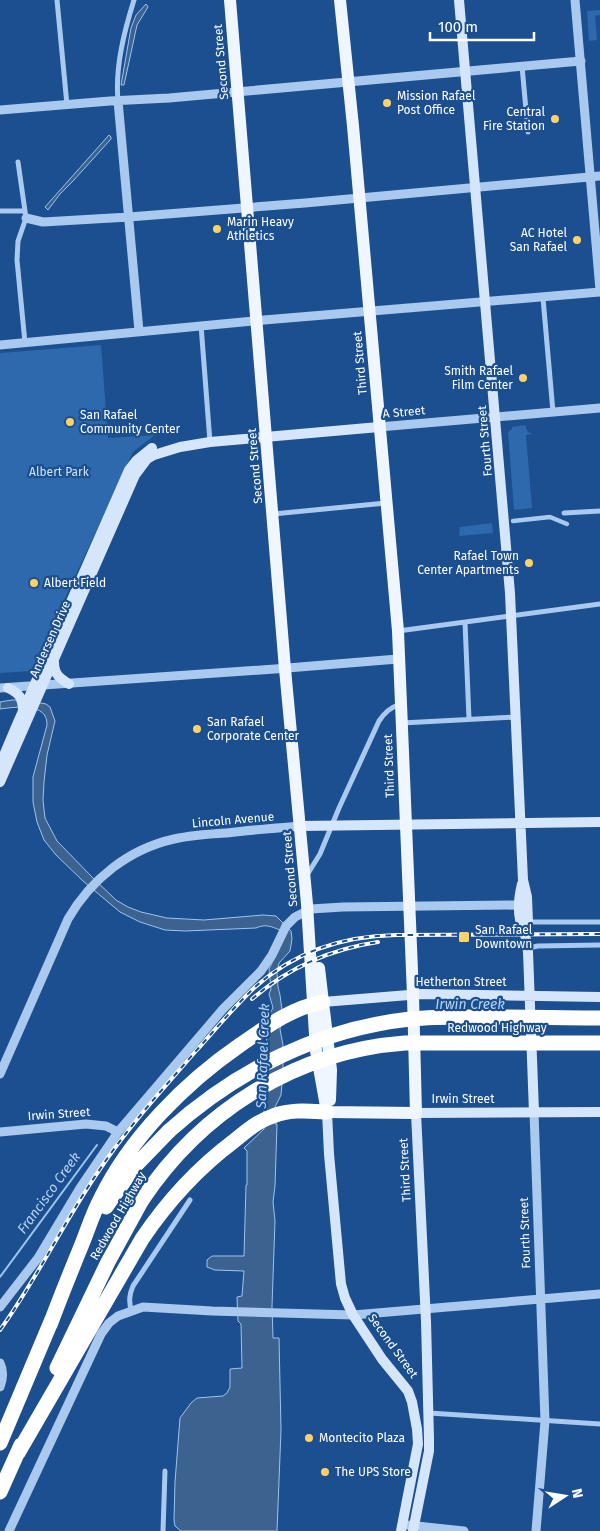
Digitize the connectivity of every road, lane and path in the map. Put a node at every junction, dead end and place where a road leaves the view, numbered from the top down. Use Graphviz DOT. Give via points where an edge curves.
graph roads {
  1 [pos="57,0"];
  2 [pos="134,0"];
  3 [pos="230,0"];
  4 [pos="340,0"];
  5 [pos="459,0"];
  6 [pos="575,0"];
  7 [pos="581,61"];
  8 [pos="522,66"];
  9 [pos="464,71"];
  10 [pos="349,81"];
  11 [pos="237,92"];
  12 [pos="118,101"];
  13 [pos="68,104"];
  14 [pos="0,110"];
  15 [pos="528,132"];
  16 [pos="18,162"];
  17 [pos="596,176"];
  18 [pos="474,187"];
  19 [pos="360,198"];
  20 [pos="246,207"];
  21 [pos="0,212"];
  22 [pos="26,215"];
  23 [pos="129,217"];
  24 [pos="600,291"];
  25 [pos="543,298"];
  26 [pos="485,302"];
  27 [pos="370,312"];
  28 [pos="256,320"];
  29 [pos="201,325"];
  30 [pos="139,331"];
  31 [pos="25,343"];
  32 [pos="0,345"];
  33 [pos="600,408"];
  34 [pos="553,412"];
  35 [pos="495,417"];
  36 [pos="379,427"];
  37 [pos="266,437"];
  38 [pos="210,442"];
  39 [pos="153,452"];
  40 [pos="386,503"];
  41 [pos="600,511"];
  42 [pos="564,513"];
  43 [pos="273,514"];
  44 [pos="513,521"];
  45 [pos="567,524"];
  46 [pos="600,604"];
  47 [pos="512,616"];
  48 [pos="464,622"];
  49 [pos="398,631"];
  50 [pos="398,659"];
  51 [pos="54,662"];
  52 [pos="285,668"];
  53 [pos="69,684"];
  54 [pos="38,686"];
  55 [pos="4,688"];
  56 [pos="29,698"];
  57 [pos="401,703"];
  58 [pos="516,717"];
  59 [pos="469,719"];
  60 [pos="401,723"];
  61 [pos="20,726"];
  62 [pos="0,765"];
  63 [pos="0,782"];
  64 [pos="520,822"];
  65 [pos="600,822"];
  66 [pos="333,824"];
  67 [pos="406,824"];
  68 [pos="300,826"];
  69 [pos="305,879"];
  70 [pos="523,880"];
  71 [pos="519,905"];
  72 [pos="410,906"];
  73 [pos="308,910"];
  74 [pos="528,922"];
  75 [pos="600,922"];
  76 [pos="525,934"];
  77 [pos="600,945"];
  78 [pos="527,948"];
  79 [pos="414,995"];
  80 [pos="529,995"];
  81 [pos="600,997"];
  82 [pos="318,1003"];
  83 [pos="600,1018"];
  84 [pos="600,1044"];
  85 [pos="0,1074"];
  86 [pos="326,1112"];
  87 [pos="534,1112"];
  88 [pos="600,1112"];
  89 [pos="416,1113"];
  90 [pos="0,1132"];
  91 [pos="118,1132"];
  92 [pos="190,1200"];
  93 [pos="600,1294"];
  94 [pos="541,1299"];
  95 [pos="0,1307"];
  96 [pos="425,1308"];
  97 [pos="131,1310"];
  98 [pos="354,1315"];
  99 [pos="50,1325"];
  100 [pos="0,1362"];
  101 [pos="0,1388"];
  102 [pos="429,1413"];
  103 [pos="545,1421"];
  104 [pos="600,1424"];
  105 [pos="0,1443"];
  106 [pos="18,1453"];
  107 [pos="165,1471"];
  108 [pos="0,1492"];
  109 [pos="402,1528"];
  110 [pos="413,1529"];
  111 [pos="9,1531"];
  112 [pos="163,1531"];
  113 [pos="464,1531"];
  114 [pos="536,1531"];
  1 -- 13 [label="street"];
  2 -- 12 [label="street" via="126,25 117,84"];
  3 -- 11 [label="main road, Second Street"];
  4 -- 10 [label="main road, Third Street"];
  5 -- 9 [label="main road, Fourth Street"];
  6 -- 7 [label="street"];
  7 -- 8 [label="street"];
  7 -- 17 [label="street"];
  8 -- 9 [label="street"];
  8 -- 15 [label="street"];
  9 -- 10 [label="street"];
  9 -- 18 [label="main road, Fourth Street"];
  10 -- 11 [label="street"];
  10 -- 19 [label="main road, Third Street"];
  11 -- 12 [label="street"];
  11 -- 20 [label="main road, Second Street"];
  12 -- 13 [label="street"];
  12 -- 23 [label="street"];
  13 -- 14 [label="street"];
  16 -- 22 [label="street"];
  17 -- 18 [label="street"];
  17 -- 24 [label="street"];
  18 -- 19 [label="street"];
  18 -- 26 [label="main road, Fourth Street"];
  19 -- 20 [label="street"];
  19 -- 27 [label="main road, Third Street"];
  20 -- 23 [label="street"];
  20 -- 28 [label="main road, Second Street"];
  21 -- 22 [label="street"];
  22 -- 23 [label="street" via="43,222"];
  22 -- 31 [label="street" via="18,241 17,260"];
  23 -- 30 [label="street"];
  24 -- 25 [label="street"];
  25 -- 26 [label="street"];
  25 -- 34 [label="street"];
  26 -- 27 [label="street"];
  26 -- 35 [label="main road, Fourth Street"];
  27 -- 28 [label="street"];
  27 -- 36 [label="main road, Third Street"];
  28 -- 29 [label="street"];
  28 -- 37 [label="main road, Second Street"];
  29 -- 30 [label="street"];
  29 -- 38 [label="street"];
  30 -- 31 [label="street"];
  31 -- 32 [label="street"];
  33 -- 34 [label="street, A Street"];
  34 -- 35 [label="street, A Street"];
  35 -- 36 [label="street, A Street"];
  35 -- 47 [label="main road, Fourth Street"];
  36 -- 37 [label="main road, A Street"];
  36 -- 40 [label="main road, Third Street"];
  37 -- 38 [label="main road, A Street"];
  37 -- 43 [label="main road, Second Street"];
  38 -- 39 [label="main road, A Street" via="180,441"];
  39 -- 51 [label="main road, Andersen Drive" via="135,475"];
  39 -- 54 [label="main road, Andersen Drive" via="136,461 129,470"];
  40 -- 43 [label="street"];
  40 -- 49 [label="main road, Third Street"];
  41 -- 42 [label="street"];
  43 -- 52 [label="main road, Second Street"];
  44 -- 45 [label="street" via="550,517"];
  46 -- 47 [label="street"];
  47 -- 48 [label="street"];
  47 -- 58 [label="main road, Fourth Street"];
  48 -- 49 [label="street"];
  48 -- 59 [label="street"];
  49 -- 50 [label="main road, Third Street"];
  50 -- 52 [label="street"];
  50 -- 57 [label="main road, Third Street"];
  51 -- 53 [label="main road" via="59,678"];
  51 -- 54 [label="main road, Andersen Drive"];
  52 -- 53 [label="street"];
  52 -- 68 [label="main road, Second Street"];
  53 -- 54 [label="street"];
  54 -- 55 [label="street"];
  54 -- 56 [label="main road, Andersen Drive"];
  55 -- 56 [label="main road"];
  56 -- 61 [label="main road, Andersen Drive"];
  56 -- 61 [label="main road, Andersen Drive"];
  57 -- 60 [label="main road, Third Street"];
  57 -- 66 [label="street" via="391,707 378,722"];
  58 -- 59 [label="street"];
  58 -- 64 [label="main road, Fourth Street"];
  59 -- 60 [label="street"];
  60 -- 67 [label="main road, Third Street"];
  61 -- 62 [label="main road, Andersen Drive"];
  61 -- 63 [label="main road, Andersen Drive"];
  64 -- 65 [label="main road, Lincoln Avenue"];
  64 -- 67 [label="main road, Lincoln Avenue"];
  64 -- 70 [label="main road, Fourth Street"];
  66 -- 67 [label="main road, Lincoln Avenue"];
  66 -- 68 [label="main road, Lincoln Avenue"];
  66 -- 69 [label="street"];
  67 -- 72 [label="main road, Third Street"];
  68 -- 69 [label="main road, Second Street"];
  68 -- 85 [label="street, Lincoln Avenue" via="175,839 134,854 102,876 74,909"];
  69 -- 73 [label="main road, Second Street"];
  70 -- 71 [label="main road, Fourth Street"];
  70 -- 74 [label="main road, Fourth Street"];
  71 -- 72 [label="street"];
  71 -- 76 [label="main road, Fourth Street" via="520,925"];
  72 -- 73 [label="street"];
  72 -- 79 [label="main road, Third Street"];
  73 -- 82 [label="main road, Second Street" via="309,929 317,948"];
  73 -- 91 [label="street" via="290,922 262,971 227,1005"];
  74 -- 75 [label="street"];
  74 -- 76 [label="main road, Fourth Street"];
  76 -- 78 [label="main road, Fourth Street"];
  77 -- 78 [label="street"];
  78 -- 80 [label="main road, Fourth Street"];
  79 -- 80 [label="main road, Hetherton Street"];
  79 -- 82 [label="main road, Hetherton Street"];
  79 -- 89 [label="main road, Third Street"];
  80 -- 81 [label="main road, Hetherton Street"];
  80 -- 87 [label="main road, Fourth Street"];
  82 -- 86 [label="main road, Second Street" via="332,1080"];
  82 -- 99 [label="highway" via="298,1008 224,1056 154,1121 107,1186"];
  83 -- 99 [label="highway, Redwood Highway, bridge" via="440,1017 395,1021 350,1030 305,1045 252,1070 169,1131 135,1166 108,1203"];
  84 -- 106 [label="highway, Redwood Highway, bridge" via="405,1043 379,1046 290,1072 218,1116 178,1154 142,1200 81,1316"];
  86 -- 89 [label="main road, Irwin Street"];
  86 -- 98 [label="main road, Second Street" via="339,1272 345,1298"];
  86 -- 106 [label="highway" via="293,1111 263,1120 191,1178 151,1227 118,1278"];
  87 -- 88 [label="main road, Irwin Street"];
  87 -- 89 [label="main road, Irwin Street"];
  87 -- 94 [label="street, Fourth Street"];
  89 -- 96 [label="main road, Third Street"];
  90 -- 91 [label="street, Irwin Street" via="86,1124 106,1126"];
  91 -- 95 [label="street" via="38,1258"];
  92 -- 97 [label="street" via="133,1286 129,1300"];
  93 -- 94 [label="street"];
  94 -- 96 [label="street"];
  94 -- 103 [label="street, Fourth Street"];
  96 -- 98 [label="street"];
  96 -- 102 [label="main road, Third Street"];
  97 -- 98 [label="street" via="156,1307"];
  97 -- 111 [label="street" via="118,1316 101,1334"];
  98 -- 109 [label="main road, Second Street" via="382,1359 408,1391 412,1402 418,1444"];
  99 -- 105 [label="highway, Redwood Highway"];
  100 -- 101 [label="street" via="3,1378"];
  102 -- 103 [label="street"];
  102 -- 110 [label="main road, Third Street" via="429,1451"];
  103 -- 104 [label="street"];
  103 -- 114 [label="street, Fourth Street"];
  106 -- 108 [label="highway, Redwood Highway"];
  107 -- 112 [label="street"];
  109 -- 110 [label="street"];
  110 -- 113 [label="street"];
}
